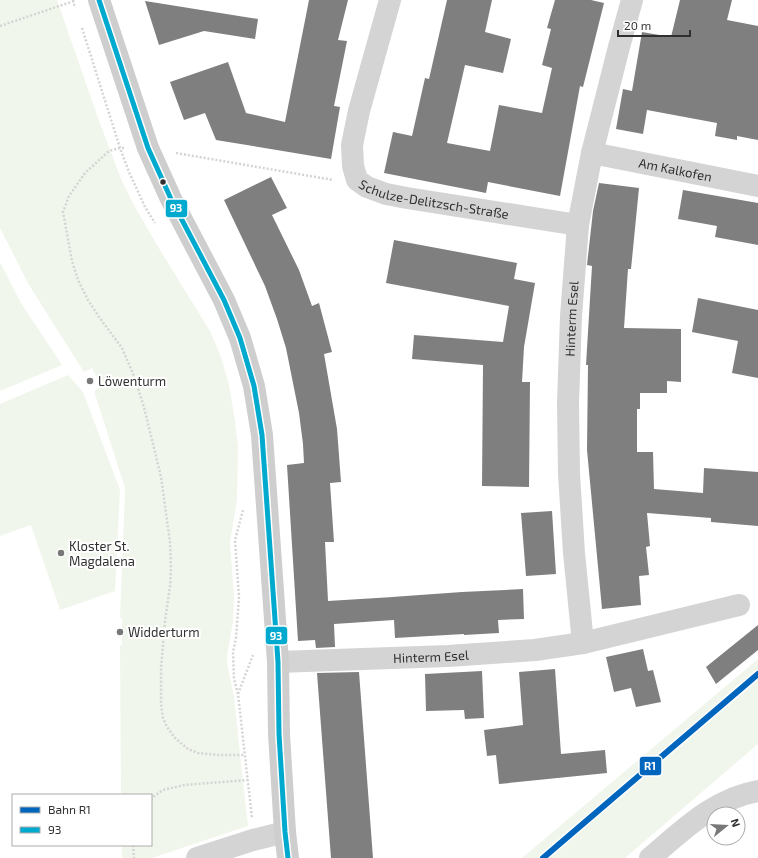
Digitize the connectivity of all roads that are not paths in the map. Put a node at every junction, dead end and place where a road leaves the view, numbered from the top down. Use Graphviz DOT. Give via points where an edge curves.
graph roads {
  1 [pos="99,0"];
  2 [pos="390,0"];
  3 [pos="632,0"];
  4 [pos="592,153"];
  5 [pos="758,186"];
  6 [pos="578,225"];
  7 [pos="739,605"];
  8 [pos="583,643"];
  9 [pos="278,662"];
  10 [pos="758,791"];
  11 [pos="285,832"];
  12 [pos="197,858"];
  13 [pos="288,858"];
  14 [pos="650,858"];
  1 -- 9 [label="street" via="148,148 171,199 224,300 240,338 254,386 262,435"];
  2 -- 6 [label="street, Schulze-Delitzsch-Straße" via="352,145 357,180 386,194"];
  3 -- 4 [label="street, Hinterm Esel"];
  4 -- 5 [label="street, Am Kalkofen"];
  4 -- 6 [label="street, Hinterm Esel"];
  6 -- 8 [label="street, Hinterm Esel" via="568,403 569,474"];
  7 -- 8 [label="street, Hinterm Esel"];
  8 -- 9 [label="street, Hinterm Esel" via="535,650 448,656"];
  9 -- 11 [label="street"];
  10 -- 14 [label="street" via="730,799 707,813"];
  11 -- 12 [label="street"];
  11 -- 13 [label="street"];
}
